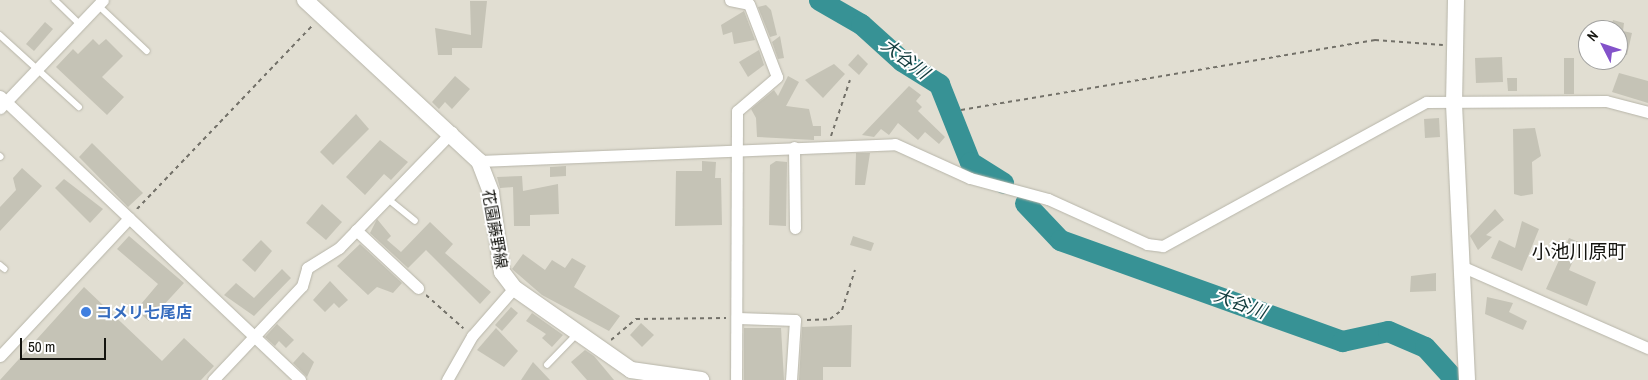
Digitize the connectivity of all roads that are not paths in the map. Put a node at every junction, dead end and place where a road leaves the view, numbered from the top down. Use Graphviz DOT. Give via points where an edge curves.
graph roads {
  1 [pos="55,0"];
  2 [pos="305,0"];
  3 [pos="730,0"];
  4 [pos="1456,0"];
  5 [pos="101,3"];
  6 [pos="80,24"];
  7 [pos="0,35"];
  8 [pos="147,51"];
  9 [pos="38,68"];
  10 [pos="2,102"];
  11 [pos="1454,104"];
  12 [pos="79,107"];
  13 [pos="1648,112"];
  14 [pos="452,132"];
  15 [pos="794,147"];
  16 [pos="735,150"];
  17 [pos="479,161"];
  18 [pos="387,198"];
  19 [pos="129,218"];
  20 [pos="415,221"];
  21 [pos="795,228"];
  22 [pos="356,230"];
  23 [pos="1461,266"];
  24 [pos="418,288"];
  25 [pos="514,288"];
  26 [pos="738,318"];
  27 [pos="579,332"];
  28 [pos="254,337"];
  29 [pos="1648,348"];
  30 [pos="0,356"];
  31 [pos="547,365"];
  32 [pos="643,377"];
  33 [pos="213,380"];
  34 [pos="300,380"];
  35 [pos="447,380"];
  36 [pos="701,380"];
  37 [pos="736,380"];
  38 [pos="791,380"];
  39 [pos="1467,380"];
  1 -- 6 [label="lane"];
  2 -- 14 [label="main road, 花園藤野線" via="320,17"];
  3 -- 16 [label="street" via="749,4 777,77 737,111"];
  4 -- 11 [label="main road"];
  5 -- 6 [label="street"];
  5 -- 8 [label="lane"];
  6 -- 9 [label="street"];
  7 -- 9 [label="lane"];
  9 -- 10 [label="street"];
  9 -- 12 [label="lane"];
  10 -- 19 [label="street"];
  11 -- 13 [label="street" via="1606,100"];
  11 -- 15 [label="street" via="1426,102 1163,246 1147,244 1048,200 970,178 895,144"];
  11 -- 23 [label="main road"];
  14 -- 17 [label="main road, 花園藤野線"];
  14 -- 18 [label="street"];
  15 -- 16 [label="street"];
  15 -- 21 [label="street"];
  16 -- 17 [label="street"];
  16 -- 26 [label="street"];
  17 -- 25 [label="main road, 花園藤野線" via="491,192 502,272"];
  18 -- 20 [label="lane"];
  18 -- 22 [label="street"];
  19 -- 28 [label="street"];
  19 -- 30 [label="street"];
  22 -- 24 [label="street"];
  22 -- 28 [label="street" via="306,268 302,286"];
  23 -- 29 [label="street"];
  23 -- 39 [label="main road"];
  25 -- 27 [label="main road, 花園藤野線"];
  25 -- 35 [label="street" via="472,336"];
  26 -- 37 [label="street"];
  26 -- 38 [label="street" via="795,320"];
  27 -- 31 [label="lane"];
  27 -- 32 [label="main road, 花園藤野線"];
  28 -- 33 [label="street"];
  28 -- 34 [label="street"];
  32 -- 36 [label="main road, 花園藤野線"];
}
